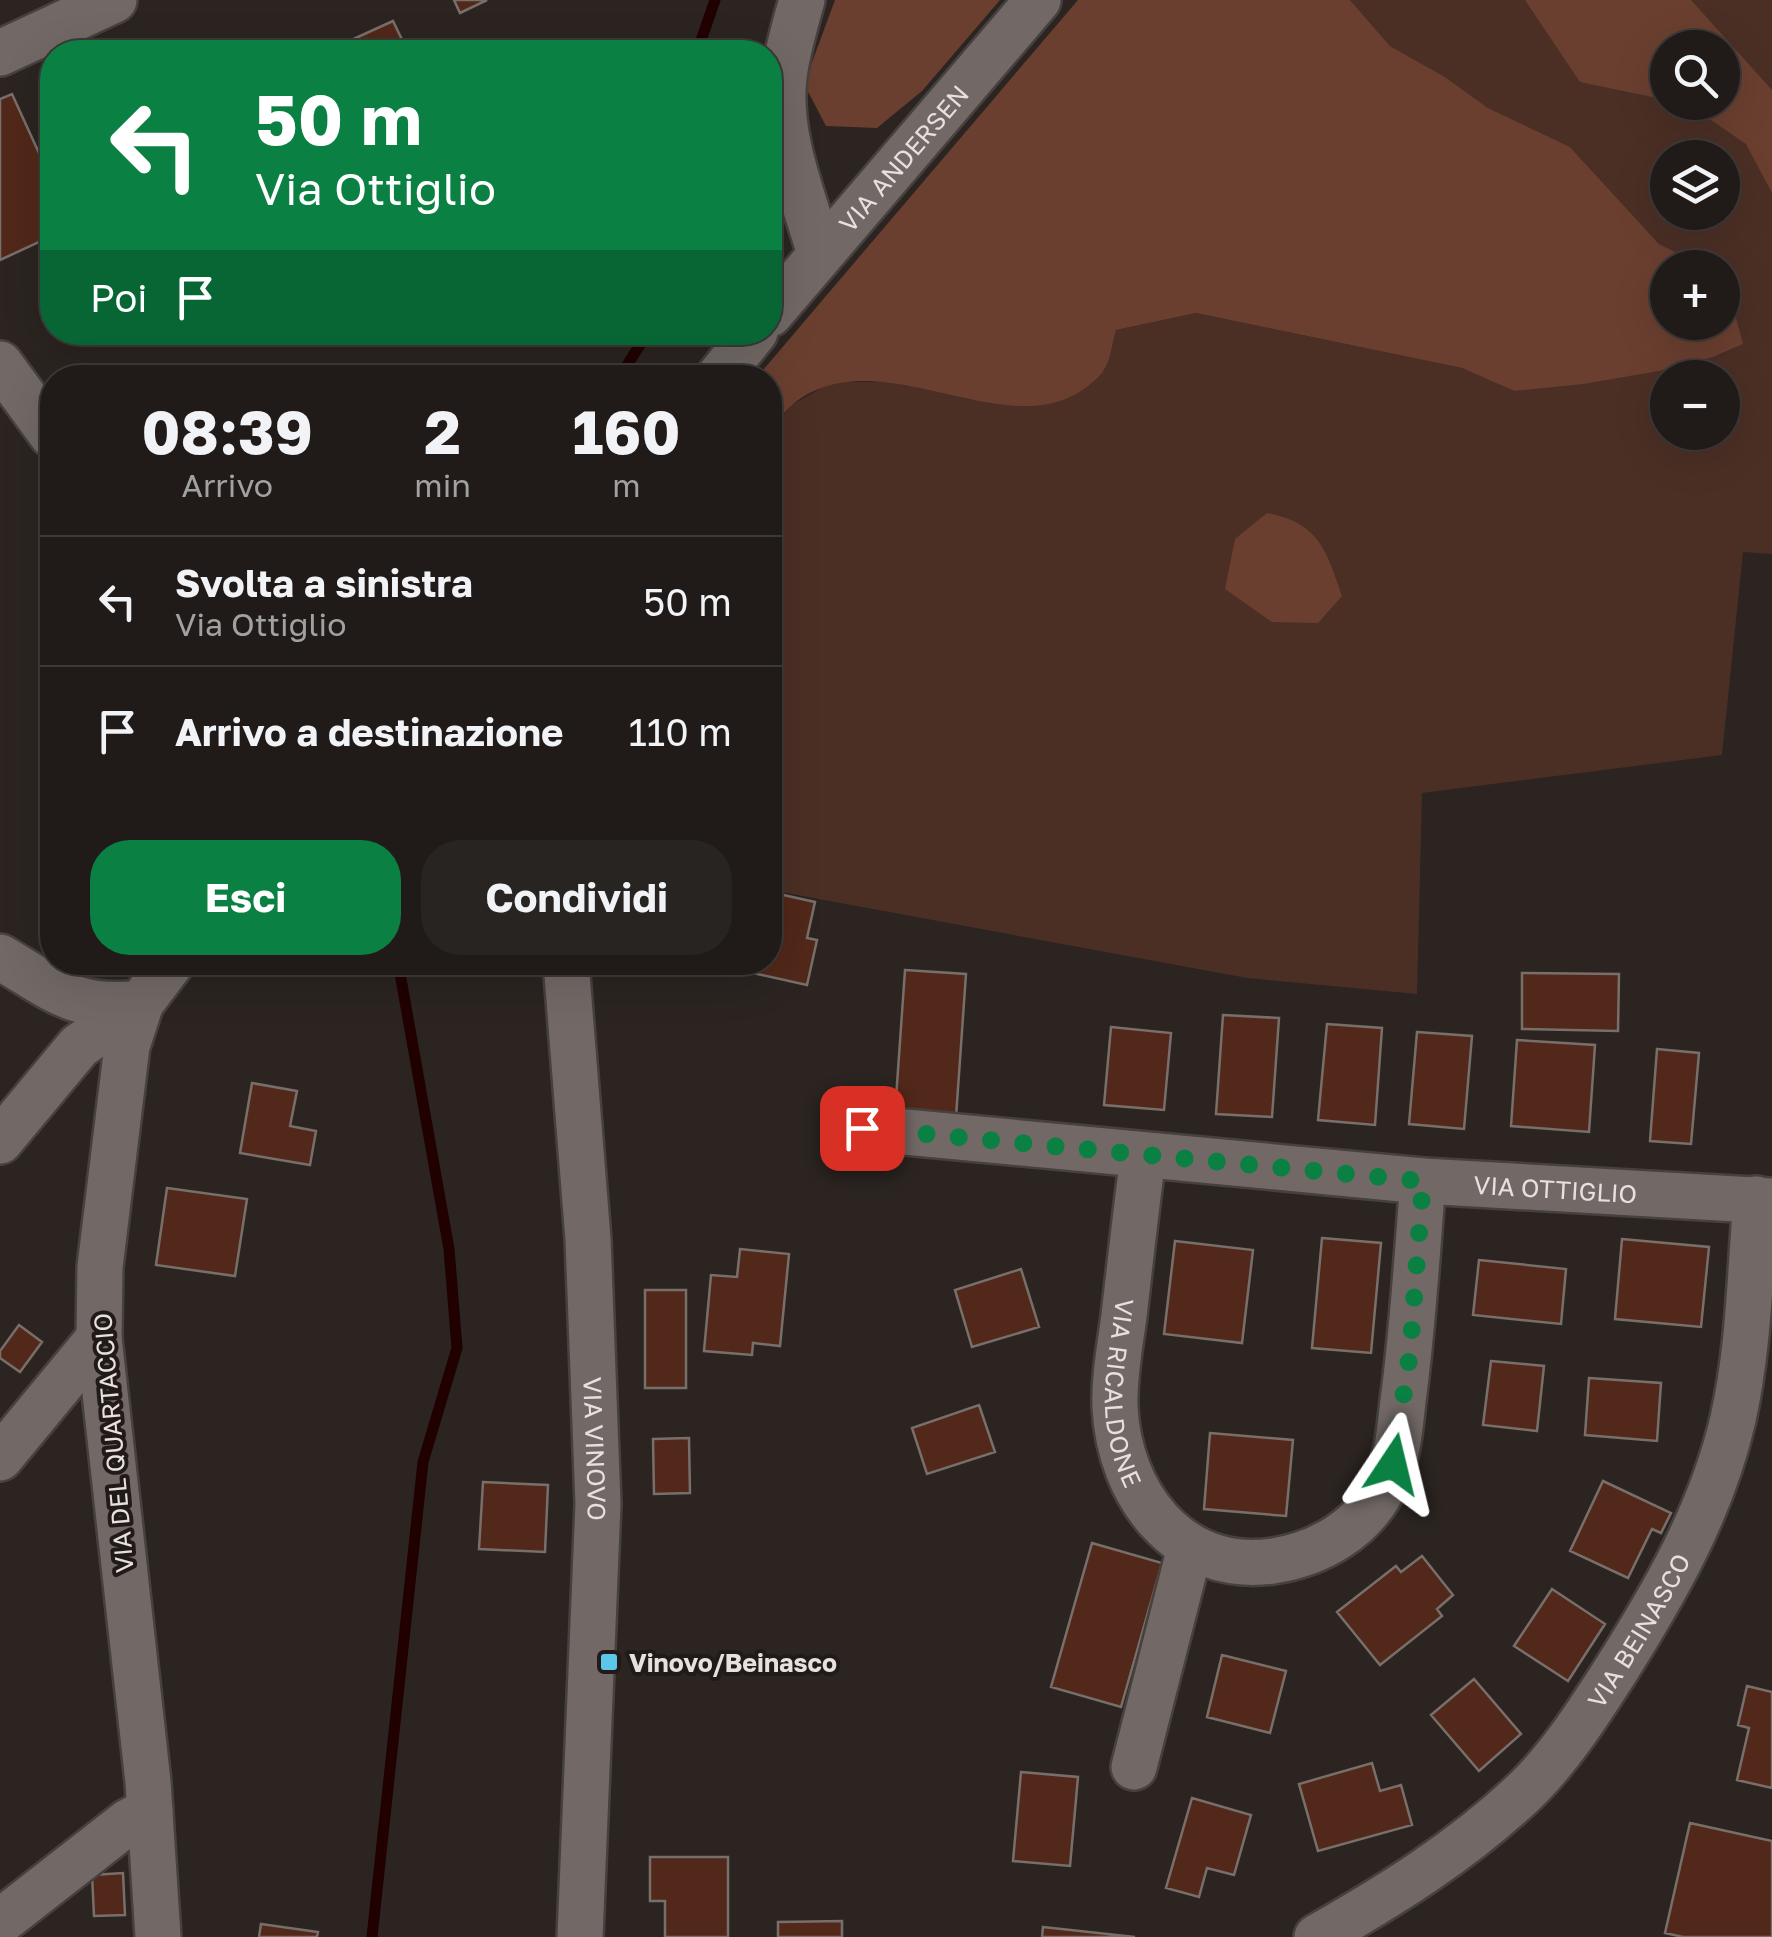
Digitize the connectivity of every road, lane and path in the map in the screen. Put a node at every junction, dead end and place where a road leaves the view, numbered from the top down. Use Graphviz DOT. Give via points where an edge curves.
graph roads {
  1 [pos="114,0"];
  2 [pos="802,0"];
  3 [pos="1038,0"];
  4 [pos="0,53"];
  5 [pos="820,254"];
  6 [pos="782,300"];
  7 [pos="745,345"];
  8 [pos="0,364"];
  9 [pos="728,365"];
  10 [pos="40,419"];
  11 [pos="0,957"];
  12 [pos="567,975"];
  13 [pos="135,983"];
  14 [pos="862,1128"];
  15 [pos="0,1141"];
  16 [pos="1143,1157"];
  17 [pos="1423,1181"];
  18 [pos="1764,1200"];
  19 [pos="99,1338"];
  20 [pos="0,1458"];
  21 [pos="1190,1548"];
  22 [pos="1134,1767"];
  23 [pos="150,1810"];
  24 [pos="24,1918"];
  25 [pos="158,1937"];
  26 [pos="580,1937"];
  27 [pos="1317,1937"];
  1 -- 4 [label="street"];
  2 -- 5 [label="street" via="788,50 783,108"];
  3 -- 5 [label="street, VIA ANDERSEN"];
  5 -- 6 [label="street, VIA ANDERSEN"];
  7 -- 9 [label="street"];
  8 -- 10 [label="street"];
  11 -- 13 [label="street" via="76,1001 100,1006"];
  12 -- 26 [label="street, VIA VINOVO" via="588,1239 598,1504"];
  13 -- 15 [label="street"];
  13 -- 19 [label="street, VIA DEL QUARTACCIO" via="100,1266"];
  14 -- 16 [label="street, VIA OTTIGLIO"];
  16 -- 17 [label="street, VIA OTTIGLIO"];
  16 -- 21 [label="street, VIA RICALDONE" via="1116,1423 1148,1507"];
  17 -- 18 [label="street, VIA OTTIGLIO"];
  17 -- 21 [label="street, VIA RICALDONE" via="1398,1439 1378,1496 1338,1538 1290,1558 1239,1562"];
  18 -- 27 [label="street, VIA BEINASCO" via="1734,1418 1706,1504 1654,1607 1569,1739 1525,1791 1432,1869"];
  19 -- 20 [label="street"];
  19 -- 23 [label="street, VIA DEL QUARTACCIO"];
  21 -- 22 [label="street"];
  23 -- 24 [label="street" via="128,1822"];
  23 -- 25 [label="street, VIA DEL QUARTACCIO"];
}
